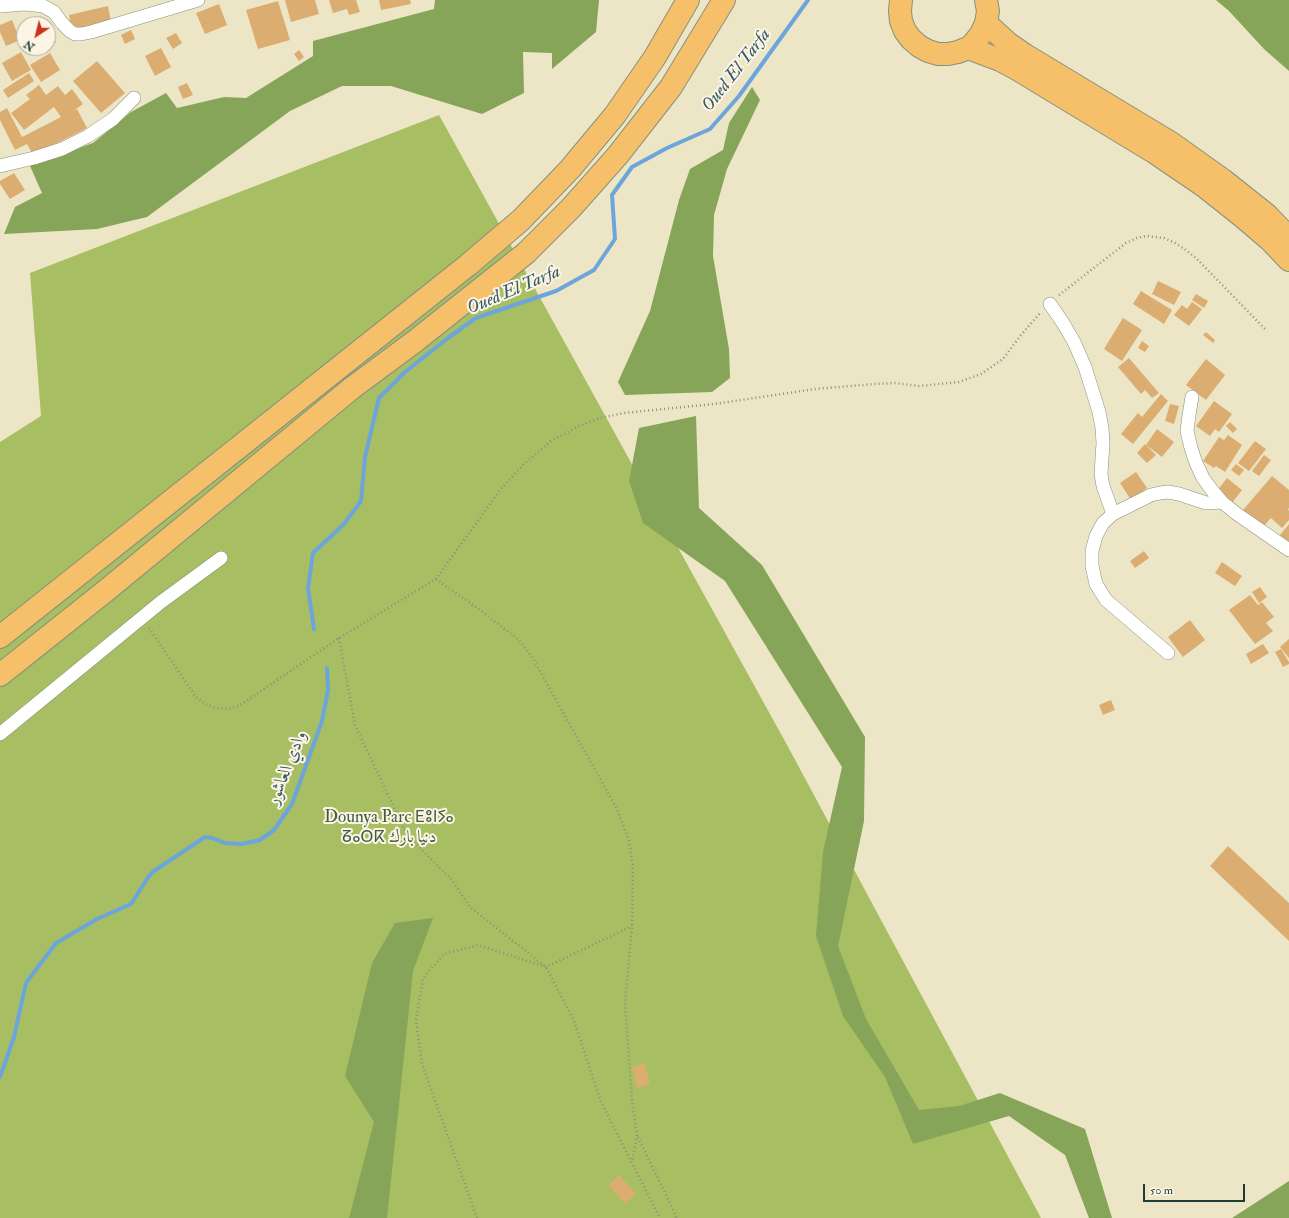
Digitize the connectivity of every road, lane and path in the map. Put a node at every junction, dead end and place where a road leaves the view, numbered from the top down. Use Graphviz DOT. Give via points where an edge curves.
graph roads {
  1 [pos="198,0"];
  2 [pos="688,0"];
  3 [pos="901,0"];
  4 [pos="986,0"];
  5 [pos="724,3"];
  6 [pos="0,6"];
  7 [pos="986,23"];
  8 [pos="968,48"];
  9 [pos="134,98"];
  10 [pos="2,162"];
  11 [pos="1289,238"];
  12 [pos="1289,260"];
  13 [pos="1050,304"];
  14 [pos="1267,331"];
  15 [pos="1192,397"];
  16 [pos="1222,502"];
  17 [pos="1113,514"];
  18 [pos="1289,550"];
  19 [pos="221,558"];
  20 [pos="436,579"];
  21 [pos="142,618"];
  22 [pos="0,637"];
  23 [pos="339,638"];
  24 [pos="1168,653"];
  25 [pos="0,675"];
  26 [pos="0,734"];
  27 [pos="632,926"];
  28 [pos="546,966"];
  29 [pos="637,1136"];
  30 [pos="632,1162"];
  31 [pos="477,1218"];
  32 [pos="660,1218"];
  33 [pos="677,1218"];
  1 -- 6 [label="street" via="81,34 70,31 54,12 43,6"];
  2 -- 22 [label="highway" via="655,57 615,115 570,169 521,220"];
  3 -- 8 [label="highway" via="901,21 905,31 919,46 943,54"];
  4 -- 7 [label="highway"];
  5 -- 25 [label="highway" via="671,87 618,155 571,208 526,253 352,388"];
  7 -- 8 [label="highway" via="981,34"];
  7 -- 11 [label="highway" via="1025,55 1184,152 1266,215"];
  8 -- 12 [label="highway" via="1017,69 1154,152 1204,186 1243,217"];
  9 -- 10 [label="street" via="113,119 62,149 34,158"];
  13 -- 14 [label="path" via="1059,294 1126,243 1137,238 1164,238 1192,254"];
  13 -- 17 [label="street" via="1074,342 1099,412 1103,443 1101,474"];
  13 -- 20 [label="path" via="1003,359 981,374 959,382 919,386 874,384 815,389 714,404 624,413 579,426 551,441 523,465 500,490"];
  15 -- 16 [label="street" via="1187,431 1191,448 1203,478"];
  16 -- 17 [label="street" via="1206,503 1168,492 1151,496"];
  16 -- 18 [label="street"];
  17 -- 24 [label="street" via="1103,523 1092,551 1096,584 1106,600"];
  19 -- 21 [label="street"];
  20 -- 23 [label="path"];
  20 -- 27 [label="path" via="519,640 535,661 617,809 629,840 633,866"];
  21 -- 23 [label="path" via="196,697 216,708 239,706"];
  21 -- 26 [label="street"];
  23 -- 28 [label="path" via="355,725 408,834 452,880 470,908"];
  27 -- 28 [label="path"];
  27 -- 29 [label="path" via="625,1003"];
  28 -- 30 [label="path" via="574,1021 601,1102"];
  28 -- 31 [label="path" via="478,945 444,954 423,978 416,1021 422,1064"];
  29 -- 30 [label="path"];
  29 -- 33 [label="path"];
  30 -- 32 [label="path"];
}
